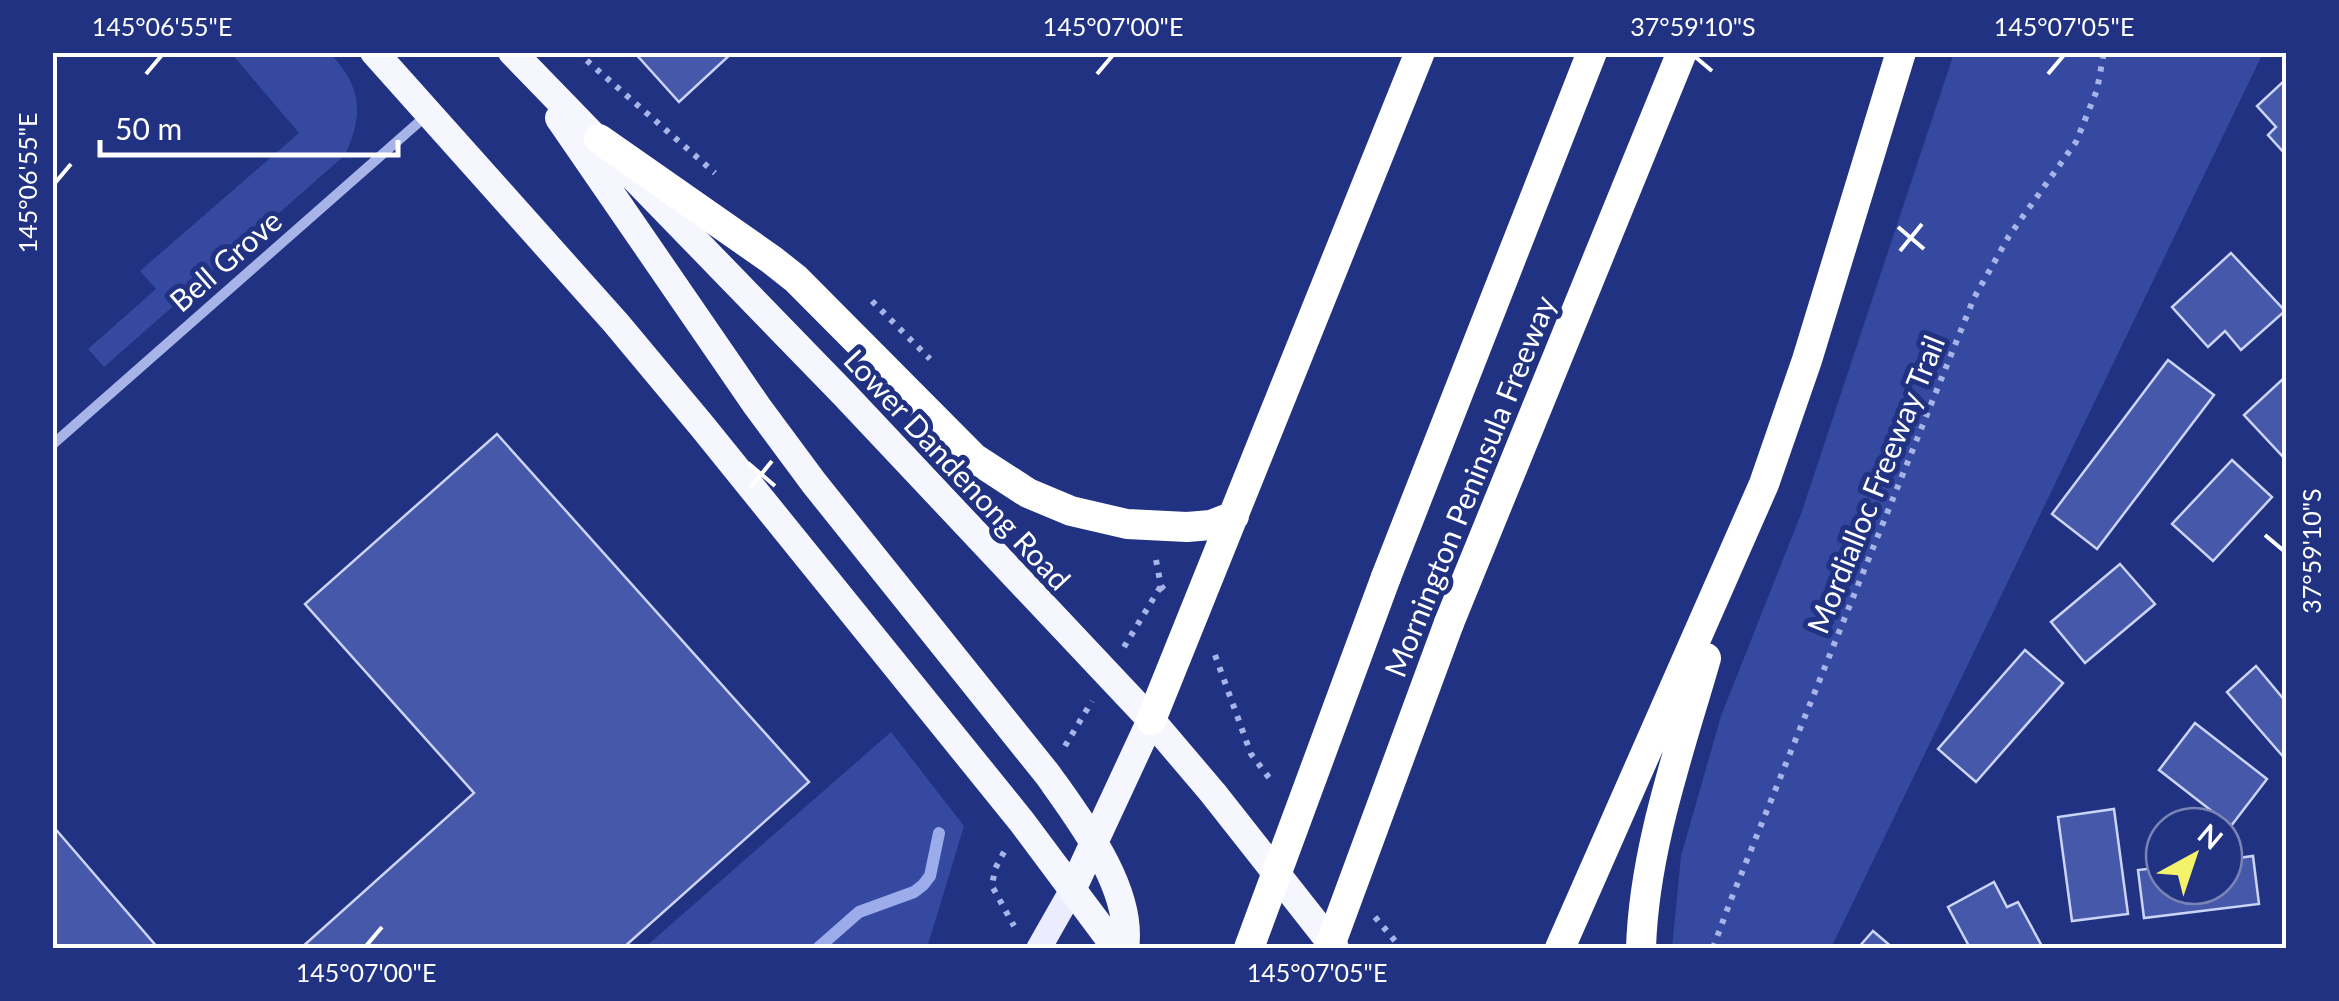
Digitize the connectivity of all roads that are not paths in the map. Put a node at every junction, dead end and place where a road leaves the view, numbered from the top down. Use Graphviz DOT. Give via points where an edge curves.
graph roads {
  1 [pos="374,52"];
  2 [pos="1420,52"];
  3 [pos="1592,52"];
  4 [pos="1682,52"];
  5 [pos="1901,52"];
  6 [pos="516,56"];
  7 [pos="430,113"];
  8 [pos="598,139"];
  9 [pos="52,445"];
  10 [pos="1234,516"];
  11 [pos="1735,554"];
  12 [pos="1150,720"];
  13 [pos="1094,844"];
  14 [pos="1072,890"];
  15 [pos="1038,948"];
  16 [pos="1116,948"];
  17 [pos="1125,948"];
  18 [pos="1248,948"];
  19 [pos="1332,948"];
  20 [pos="1560,948"];
  21 [pos="1641,948"];
  1 -- 7 [label="highway"];
  2 -- 10 [label="highway"];
  3 -- 18 [label="highway, Mornington Peninsula Freeway, bridge"];
  4 -- 19 [label="highway, Mornington Peninsula Freeway, bridge" via="1449,624"];
  5 -- 11 [label="highway" via="1806,360"];
  6 -- 8 [label="highway, Lower Dandenong Road"];
  6 -- 13 [label="highway" via="757,406 1048,775"];
  7 -- 9 [label="street, Bell Grove"];
  7 -- 14 [label="highway" via="714,440"];
  8 -- 10 [label="highway" via="796,279 974,458 1028,494 1127,524 1187,528"];
  8 -- 12 [label="highway, Lower Dandenong Road"];
  10 -- 12 [label="highway"];
  11 -- 20 [label="highway"];
  11 -- 21 [label="highway" via="1660,824"];
  12 -- 13 [label="highway"];
  12 -- 19 [label="highway, Lower Dandenong Road"];
  13 -- 14 [label="highway"];
  13 -- 17 [label="highway" via="1122,908"];
  14 -- 15 [label="main road"];
  14 -- 16 [label="highway"];
}
